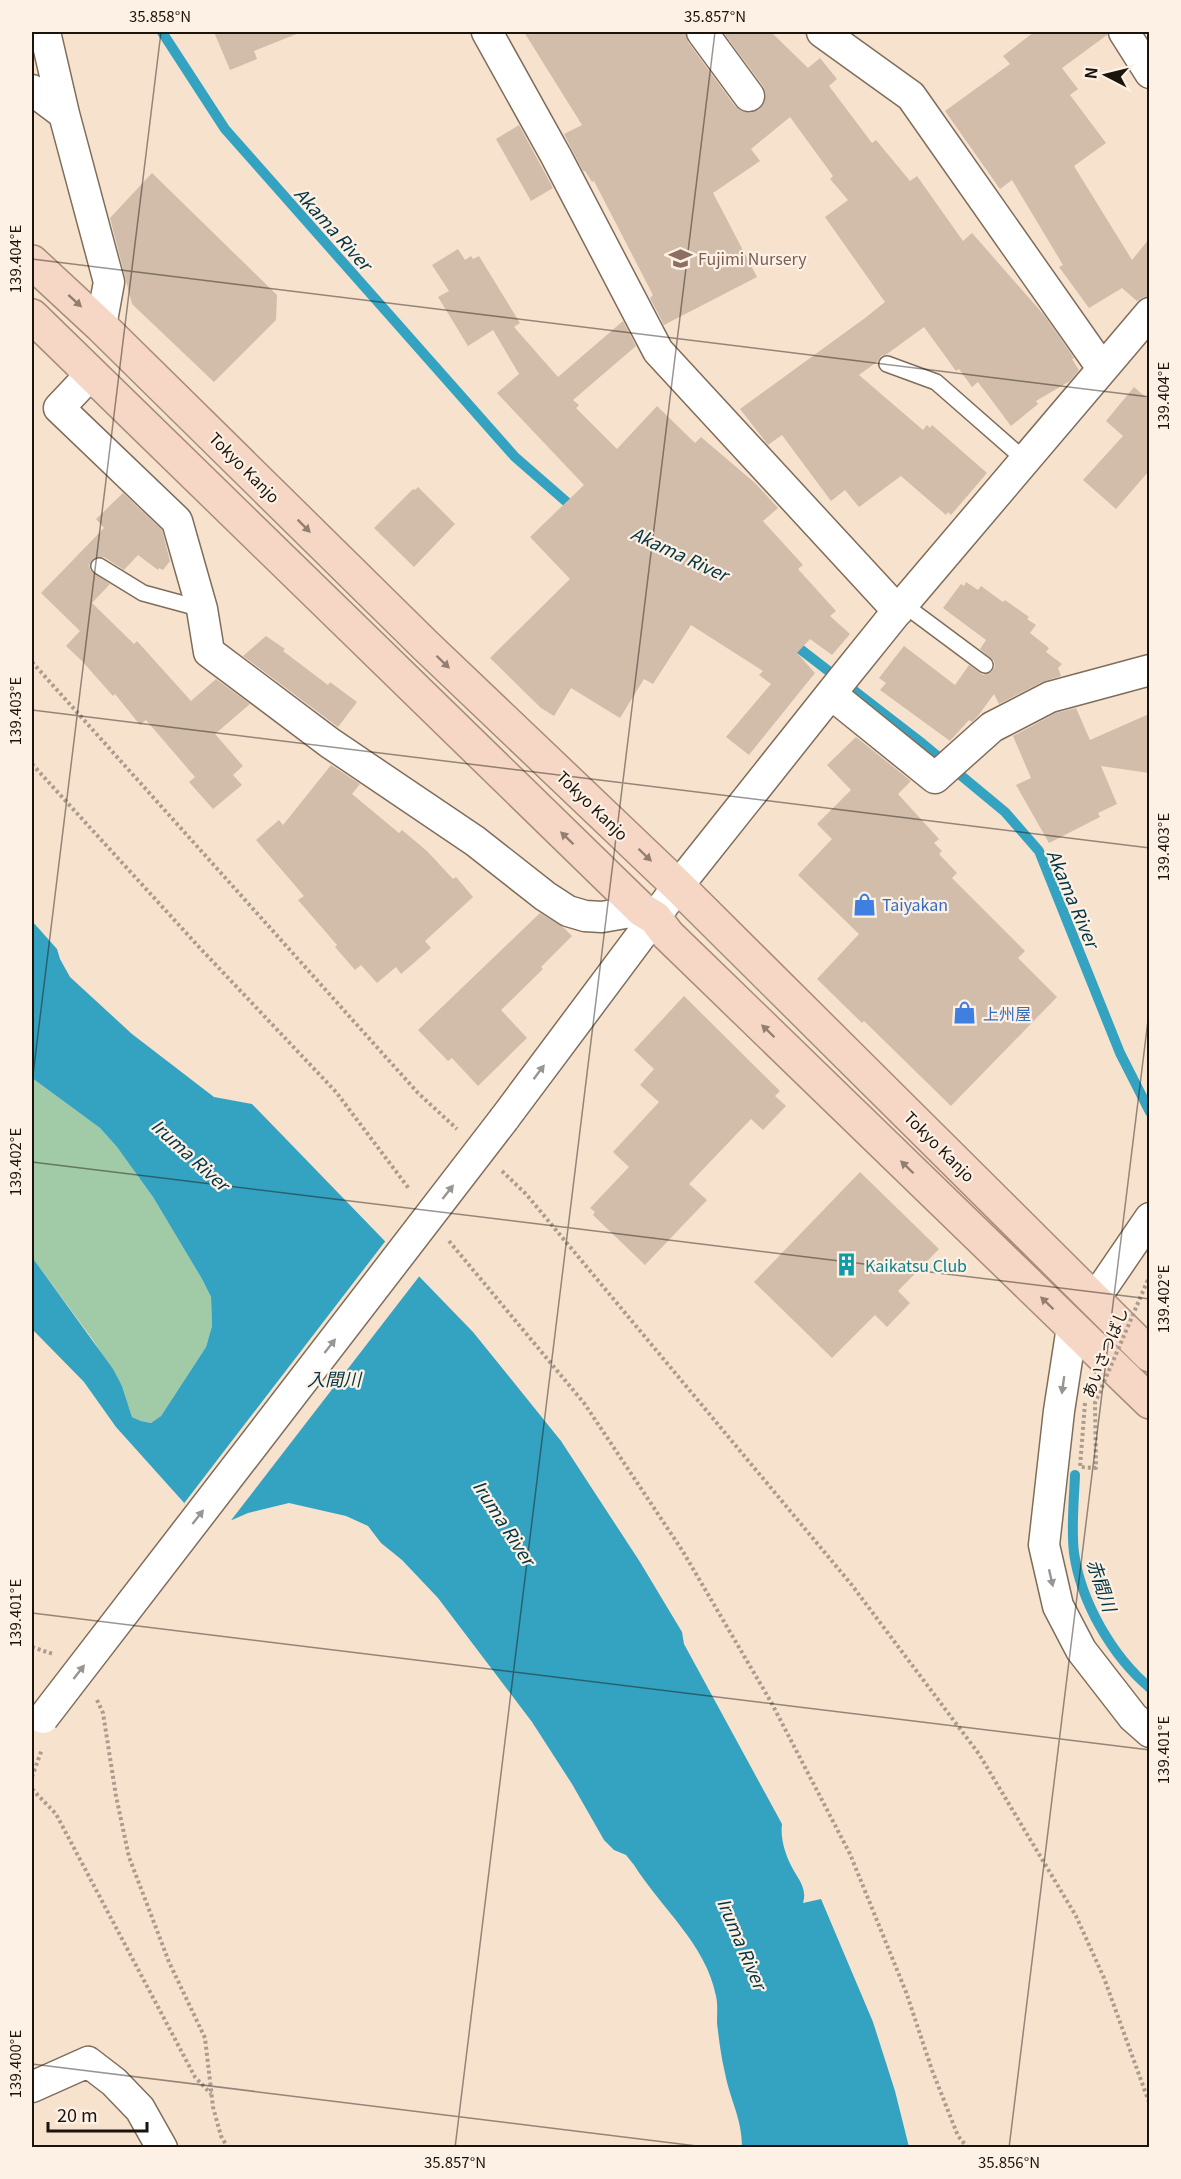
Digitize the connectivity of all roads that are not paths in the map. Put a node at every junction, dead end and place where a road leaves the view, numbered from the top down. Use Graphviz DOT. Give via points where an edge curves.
graph roads {
  1 [pos="45,32"];
  2 [pos="487,32"];
  3 [pos="702,32"];
  4 [pos="822,32"];
  5 [pos="1124,32"];
  6 [pos="1149,73"];
  7 [pos="32,90"];
  8 [pos="749,96"];
  9 [pos="64,114"];
  10 [pos="32,262"];
  11 [pos="1149,313"];
  12 [pos="32,316"];
  13 [pos="101,326"];
  14 [pos="887,364"];
  15 [pos="1102,368"];
  16 [pos="92,373"];
  17 [pos="1025,460"];
  18 [pos="99,566"];
  19 [pos="900,607"];
  20 [pos="202,609"];
  21 [pos="984,664"];
  22 [pos="1149,670"];
  23 [pos="838,685"];
  24 [pos="678,886"];
  25 [pos="649,914"];
  26 [pos="1149,1218"];
  27 [pos="1094,1300"];
  28 [pos="1072,1327"];
  29 [pos="1149,1355"];
  30 [pos="1149,1402"];
  31 [pos="1149,1732"];
  32 [pos="40,1733"];
  33 [pos="32,2087"];
  34 [pos="162,2148"];
  1 -- 9 [label="street"];
  2 -- 19 [label="street" via="658,351"];
  3 -- 8 [label="street"];
  4 -- 15 [label="street" via="911,96"];
  5 -- 6 [label="street"];
  7 -- 9 [label="street"];
  9 -- 13 [label="street" via="109,282"];
  10 -- 13 [label="highway, Tokyo Kanjo, one-way"];
  11 -- 15 [label="street"];
  12 -- 16 [label="highway"];
  13 -- 24 [label="highway, Tokyo Kanjo, one-way" via="424,645"];
  14 -- 17 [label="lane" via="936,382"];
  15 -- 17 [label="street"];
  16 -- 20 [label="street" via="59,408 177,521"];
  25 -- 16 [label="highway, one-way"];
  17 -- 19 [label="street"];
  18 -- 20 [label="lane" via="143,593"];
  19 -- 21 [label="lane"];
  19 -- 23 [label="street"];
  20 -- 25 [label="street" via="209,652 330,744 475,841 545,896 568,911 585,916"];
  22 -- 23 [label="street" via="1050,697 992,727 935,778"];
  23 -- 24 [label="street"];
  24 -- 25 [label="street"];
  24 -- 27 [label="highway, Tokyo Kanjo"];
  28 -- 25 [label="highway, one-way"];
  32 -- 25 [label="street, one-way, bridge" via="504,1119"];
  26 -- 27 [label="street"];
  27 -- 29 [label="highway, Tokyo Kanjo"];
  28 -- 30 [label="highway"];
  28 -- 31 [label="street, one-way" via="1044,1545 1058,1606 1081,1650"];
  33 -- 34 [label="street" via="88,2062 140,2109"];
}
